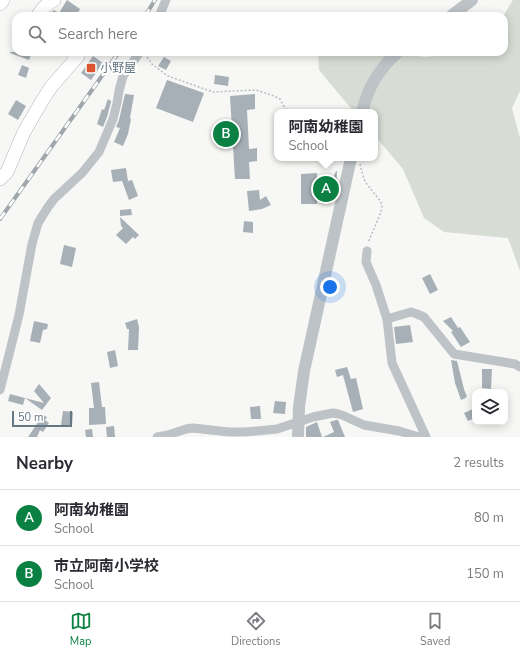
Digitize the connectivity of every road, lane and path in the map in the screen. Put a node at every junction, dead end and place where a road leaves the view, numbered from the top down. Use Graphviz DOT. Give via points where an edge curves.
graph roads {
  1 [pos="3,0"];
  2 [pos="54,0"];
  3 [pos="166,0"];
  4 [pos="472,0"];
  5 [pos="0,4"];
  6 [pos="40,12"];
  7 [pos="161,12"];
  8 [pos="456,12"];
  9 [pos="78,56"];
  10 [pos="137,56"];
  11 [pos="147,56"];
  12 [pos="394,56"];
  13 [pos="285,109"];
  14 [pos="363,109"];
  15 [pos="350,161"];
  16 [pos="359,161"];
  17 [pos="0,179"];
  18 [pos="367,251"];
  19 [pos="387,319"];
  20 [pos="520,367"];
  21 [pos="0,390"];
  22 [pos="298,422"];
  23 [pos="157,437"];
  24 [pos="298,437"];
  25 [pos="419,437"];
  26 [pos="426,437"];
  1 -- 5 [label="main road"];
  2 -- 6 [label="main road"];
  3 -- 7 [label="street"];
  4 -- 8 [label="street"];
  9 -- 17 [label="main road" via="42,101 22,136 7,172"];
  10 -- 21 [label="street" via="123,76 113,119 100,152 54,199 38,222 20,315"];
  11 -- 13 [label="path" via="152,64 168,76 213,92 256,90 274,96"];
  12 -- 14 [label="street" via="374,80"];
  15 -- 22 [label="street" via="304,371"];
  16 -- 18 [label="path" via="364,179 382,202"];
  18 -- 19 [label="street" via="366,262"];
  19 -- 20 [label="street" via="411,312 418,314 424,317 454,354"];
  19 -- 26 [label="street" via="392,363"];
  22 -- 23 [label="street" via="277,429 245,432 193,428"];
  22 -- 24 [label="street"];
  22 -- 25 [label="street" via="333,413 364,425"];
}
